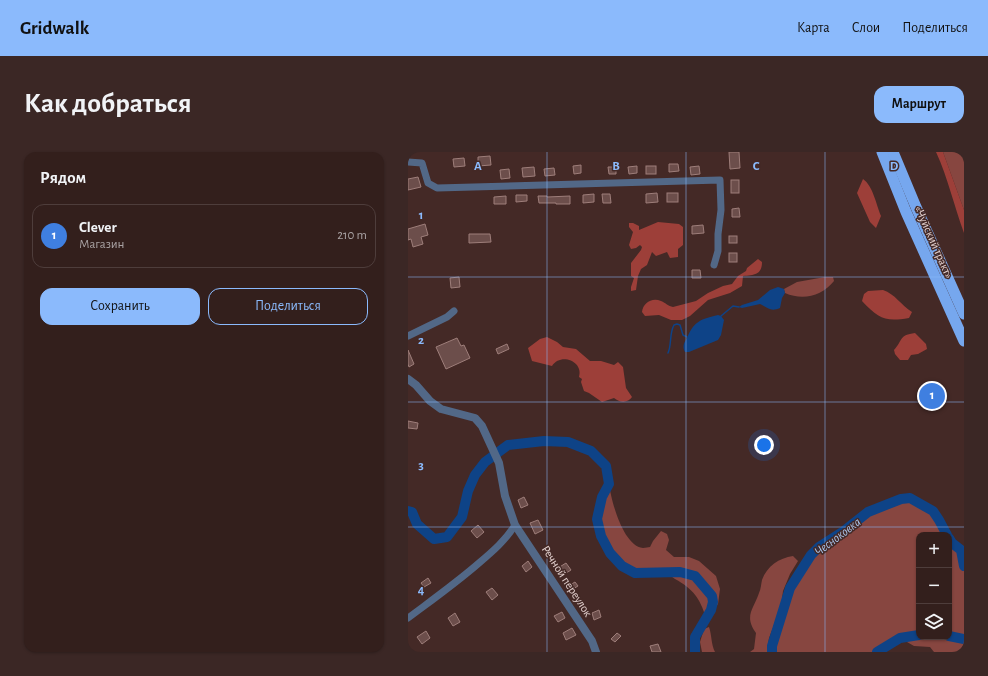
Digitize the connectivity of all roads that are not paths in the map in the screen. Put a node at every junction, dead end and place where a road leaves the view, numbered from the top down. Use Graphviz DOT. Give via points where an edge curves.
graph roads {
  1 [pos="882,152"];
  2 [pos="893,152"];
  3 [pos="408,162"];
  4 [pos="714,266"];
  5 [pos="454,311"];
  6 [pos="964,314"];
  7 [pos="408,336"];
  8 [pos="964,341"];
  9 [pos="408,379"];
  10 [pos="515,525"];
  11 [pos="408,618"];
  12 [pos="596,652"];
  1 -- 8 [label="highway, «Чуйский тракт»"];
  2 -- 6 [label="highway, «Чуйский тракт»"];
  3 -- 4 [label="street" via="422,163 428,183 437,188 720,180 721,210 718,251"];
  5 -- 7 [label="street"];
  9 -- 10 [label="street, Речной переулок" via="442,409 475,418 482,426 499,463 505,496"];
  10 -- 11 [label="street" via="508,536 456,583"];
  10 -- 12 [label="street, Речной переулок" via="592,641"];
}
